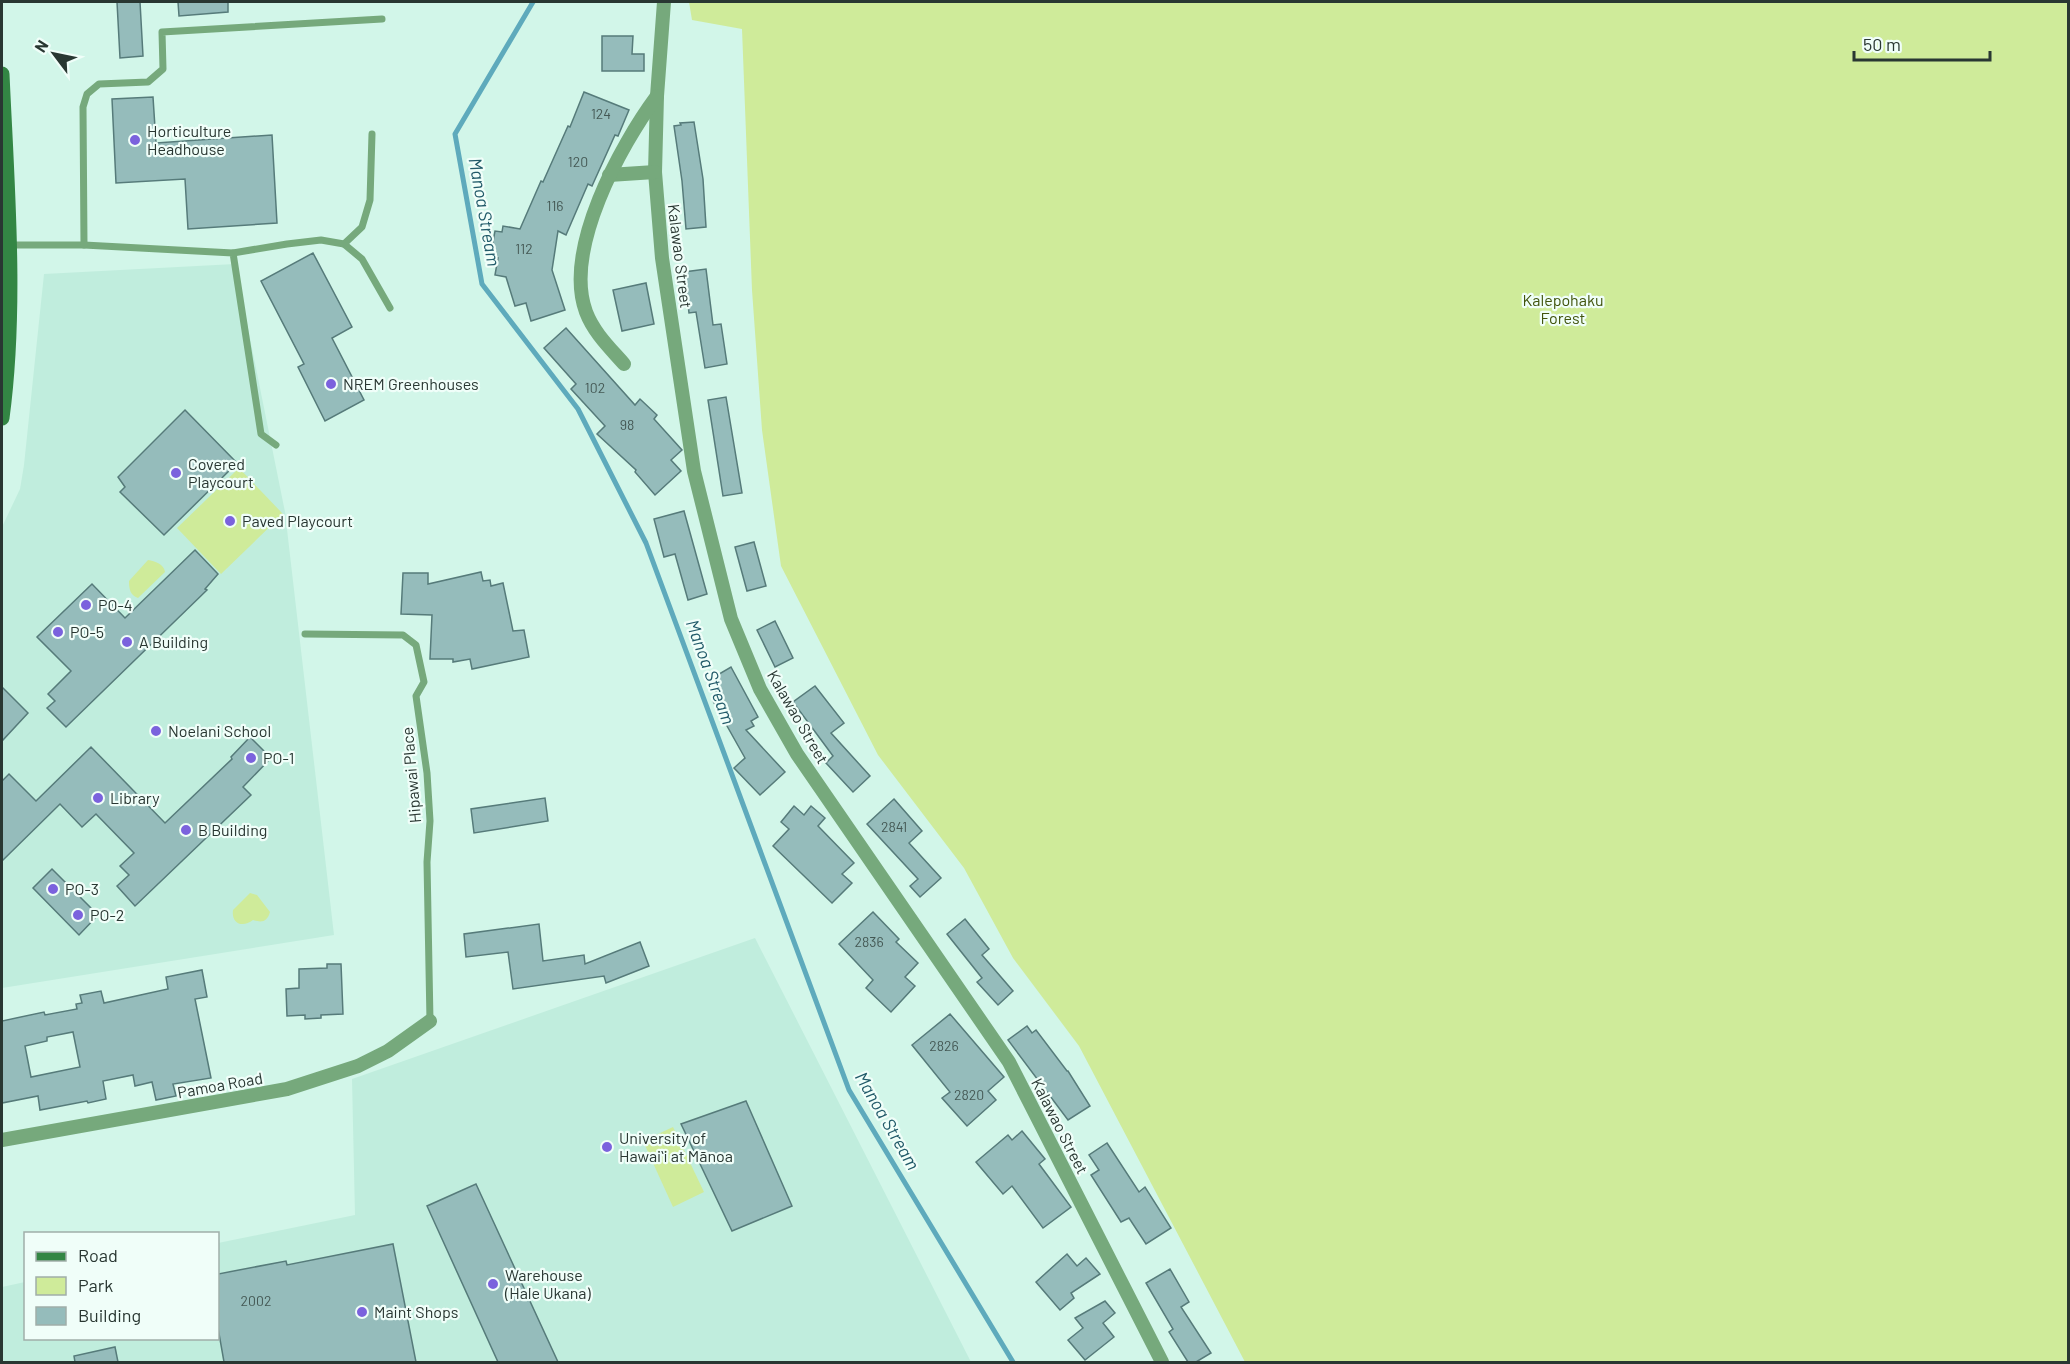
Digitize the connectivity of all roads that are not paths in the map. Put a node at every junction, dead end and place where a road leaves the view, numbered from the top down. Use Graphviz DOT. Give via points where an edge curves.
graph roads {
  1 [pos="664,2"];
  2 [pos="382,19"];
  3 [pos="2,75"];
  4 [pos="657,96"];
  5 [pos="3,121"];
  6 [pos="372,134"];
  7 [pos="655,172"];
  8 [pos="609,175"];
  9 [pos="344,244"];
  10 [pos="9,245"];
  11 [pos="84,245"];
  12 [pos="233,253"];
  13 [pos="390,308"];
  14 [pos="624,364"];
  15 [pos="2,418"];
  16 [pos="276,445"];
  17 [pos="305,634"];
  18 [pos="429,1021"];
  19 [pos="2,1140"];
  20 [pos="1162,1362"];
  1 -- 4 [label="street, Kalawao Street"];
  2 -- 11 [label="lane" via="162,32 163,69 148,81 99,84 87,94 83,107"];
  3 -- 5 [label="street"];
  4 -- 7 [label="street, Kalawao Street"];
  4 -- 8 [label="street"];
  5 -- 10 [label="street"];
  6 -- 9 [label="lane" via="370,200 362,227"];
  7 -- 8 [label="street"];
  7 -- 20 [label="street, Kalawao Street" via="662,258 694,471 731,619 760,689 797,754 1009,1062"];
  8 -- 14 [label="street" via="581,258 580,285 586,312 597,334"];
  9 -- 12 [label="lane" via="321,240"];
  9 -- 13 [label="lane" via="362,259"];
  10 -- 11 [label="lane"];
  10 -- 15 [label="street" via="7,380"];
  11 -- 12 [label="lane"];
  12 -- 16 [label="lane" via="261,434"];
  17 -- 18 [label="lane, Hipawai Place" via="403,635 416,645 424,682 416,696 430,821"];
  18 -- 19 [label="street, Pamoa Road" via="388,1051 358,1066 287,1089"];
}
